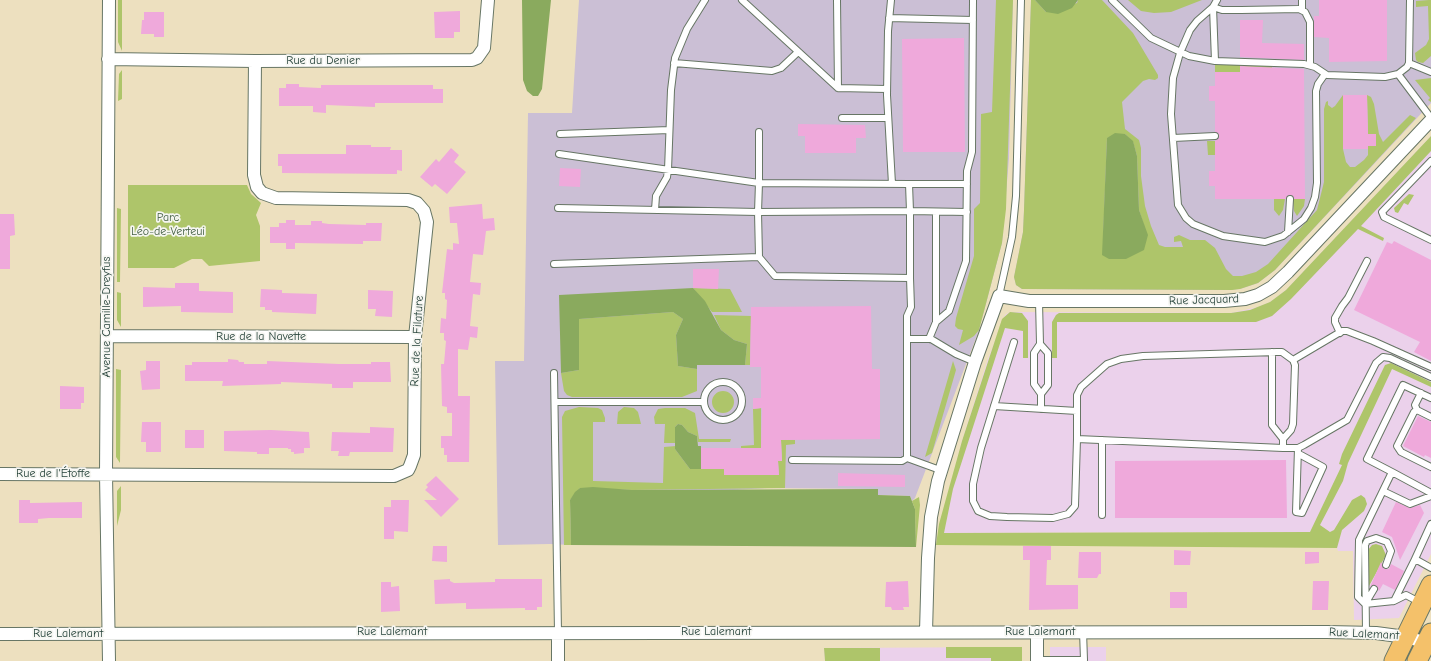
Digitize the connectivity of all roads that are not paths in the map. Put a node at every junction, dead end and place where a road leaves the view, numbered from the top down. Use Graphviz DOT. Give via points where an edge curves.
graph roads {
  1 [pos="109,0"];
  2 [pos="488,0"];
  3 [pos="706,0"];
  4 [pos="742,0"];
  5 [pos="837,0"];
  6 [pos="891,0"];
  7 [pos="972,0"];
  8 [pos="1021,0"];
  9 [pos="1112,0"];
  10 [pos="1217,0"];
  11 [pos="1302,0"];
  12 [pos="1410,0"];
  13 [pos="1213,7"];
  14 [pos="1302,10"];
  15 [pos="889,18"];
  16 [pos="973,20"];
  17 [pos="798,52"];
  18 [pos="1180,53"];
  19 [pos="108,59"];
  20 [pos="255,61"];
  21 [pos="1215,61"];
  22 [pos="674,63"];
  23 [pos="1409,63"];
  24 [pos="1310,65"];
  25 [pos="1431,72"];
  26 [pos="1325,74"];
  27 [pos="1398,74"];
  28 [pos="838,88"];
  29 [pos="887,89"];
  30 [pos="842,118"];
  31 [pos="888,118"];
  32 [pos="1431,119"];
  33 [pos="669,130"];
  34 [pos="759,132"];
  35 [pos="560,134"];
  36 [pos="1215,136"];
  37 [pos="1173,138"];
  38 [pos="559,154"];
  39 [pos="1431,161"];
  40 [pos="668,170"];
  41 [pos="759,183"];
  42 [pos="892,184"];
  43 [pos="909,184"];
  44 [pos="967,184"];
  45 [pos="1290,200"];
  46 [pos="558,208"];
  47 [pos="655,210"];
  48 [pos="910,211"];
  49 [pos="758,212"];
  50 [pos="936,212"];
  51 [pos="967,212"];
  52 [pos="1288,232"];
  53 [pos="1431,240"];
  54 [pos="759,257"];
  55 [pos="1367,261"];
  56 [pos="554,264"];
  57 [pos="910,278"];
  58 [pos="999,296"];
  59 [pos="1040,301"];
  60 [pos="936,322"];
  61 [pos="1340,333"];
  62 [pos="108,336"];
  63 [pos="415,338"];
  64 [pos="907,339"];
  65 [pos="929,339"];
  66 [pos="1014,342"];
  67 [pos="1040,344"];
  68 [pos="1272,352"];
  69 [pos="1293,360"];
  70 [pos="975,362"];
  71 [pos="1431,367"];
  72 [pos="554,374"];
  73 [pos="1431,377"];
  74 [pos="1041,394"];
  75 [pos="1421,394"];
  76 [pos="1431,398"];
  77 [pos="555,402"];
  78 [pos="704,402"];
  79 [pos="994,406"];
  80 [pos="1041,409"];
  81 [pos="1416,410"];
  82 [pos="1077,411"];
  83 [pos="1431,417"];
  84 [pos="1077,439"];
  85 [pos="1283,439"];
  86 [pos="1102,440"];
  87 [pos="1283,448"];
  88 [pos="1298,451"];
  89 [pos="907,458"];
  90 [pos="792,460"];
  91 [pos="1431,467"];
  92 [pos="940,470"];
  93 [pos="1392,472"];
  94 [pos="0,474"];
  95 [pos="106,474"];
  96 [pos="1383,491"];
  97 [pos="1431,493"];
  98 [pos="1431,496"];
  99 [pos="1102,515"];
  100 [pos="1431,524"];
  101 [pos="1415,559"];
  102 [pos="1386,565"];
  103 [pos="1431,568"];
  104 [pos="1431,585"];
  105 [pos="1374,589"];
  106 [pos="1394,601"];
  107 [pos="1422,603"];
  108 [pos="1365,604"];
  109 [pos="1083,631"];
  110 [pos="926,632"];
  111 [pos="1037,632"];
  112 [pos="1366,632"];
  113 [pos="558,633"];
  114 [pos="0,634"];
  115 [pos="109,634"];
  116 [pos="1406,637"];
  117 [pos="1429,639"];
  118 [pos="1082,660"];
  119 [pos="109,661"];
  120 [pos="558,661"];
  121 [pos="1036,661"];
  122 [pos="1394,661"];
  123 [pos="1417,661"];
  1 -- 19 [label="street, Avenue Camille-Dreyfus"];
  2 -- 20 [label="street, Rue du Denier" via="484,48 477,58 472,60"];
  3 -- 22 [label="lane" via="687,29"];
  4 -- 17 [label="lane"];
  5 -- 28 [label="lane"];
  6 -- 15 [label="lane"];
  7 -- 16 [label="lane"];
  8 -- 58 [label="lane" via="1016,196 1012,237"];
  9 -- 18 [label="lane" via="1144,32"];
  10 -- 13 [label="lane"];
  11 -- 14 [label="lane"];
  12 -- 23 [label="lane"];
  13 -- 14 [label="lane" via="1222,10"];
  13 -- 18 [label="lane" via="1190,30"];
  13 -- 21 [label="lane"];
  14 -- 24 [label="lane" via="1310,22"];
  15 -- 16 [label="lane"];
  15 -- 29 [label="lane"];
  16 -- 44 [label="lane" via="972,152 967,171"];
  17 -- 22 [label="lane" via="786,64 772,71"];
  17 -- 28 [label="lane"];
  18 -- 21 [label="lane"];
  18 -- 37 [label="lane" via="1173,78"];
  19 -- 20 [label="street, Rue du Denier"];
  19 -- 62 [label="street, Avenue Camille-Dreyfus"];
  20 -- 63 [label="street, Rue de la Filature" via="254,175 260,192 276,198 408,200 417,203 424,211 427,222"];
  21 -- 24 [label="lane"];
  22 -- 33 [label="lane"];
  23 -- 25 [label="lane"];
  23 -- 27 [label="lane"];
  24 -- 26 [label="lane"];
  26 -- 27 [label="lane" via="1385,77"];
  26 -- 52 [label="lane" via="1316,90 1315,197 1304,219"];
  27 -- 32 [label="lane"];
  28 -- 29 [label="lane"];
  29 -- 31 [label="lane"];
  30 -- 31 [label="lane"];
  31 -- 42 [label="lane"];
  32 -- 59 [label="street, Rue Jacquard" via="1284,276 1258,295 1224,302"];
  33 -- 35 [label="lane"];
  33 -- 40 [label="lane"];
  34 -- 41 [label="lane"];
  36 -- 37 [label="lane"];
  37 -- 52 [label="lane" via="1178,205 1193,224 1222,236 1247,241 1265,242"];
  38 -- 40 [label="lane"];
  39 -- 53 [label="lane" via="1382,212 1384,217"];
  40 -- 41 [label="lane"];
  40 -- 47 [label="lane" via="667,177 656,196"];
  41 -- 42 [label="lane"];
  41 -- 49 [label="lane"];
  42 -- 43 [label="lane"];
  43 -- 44 [label="lane"];
  43 -- 48 [label="lane"];
  44 -- 51 [label="lane"];
  45 -- 52 [label="lane"];
  46 -- 47 [label="lane"];
  47 -- 49 [label="lane"];
  48 -- 49 [label="lane"];
  48 -- 50 [label="lane"];
  48 -- 57 [label="lane"];
  49 -- 54 [label="lane"];
  50 -- 51 [label="lane"];
  50 -- 60 [label="lane"];
  51 -- 60 [label="lane" via="966,261 962,278 949,311"];
  54 -- 56 [label="lane"];
  54 -- 57 [label="lane" via="774,276"];
  55 -- 61 [label="lane" via="1335,318"];
  57 -- 64 [label="lane" via="911,307 907,316"];
  58 -- 59 [label="street, Rue Jacquard"];
  58 -- 70 [label="street"];
  59 -- 67 [label="lane"];
  60 -- 65 [label="lane"];
  61 -- 69 [label="lane"];
  61 -- 71 [label="lane" via="1352,332"];
  62 -- 63 [label="street, Rue de la Navette"];
  62 -- 95 [label="street, Avenue Camille-Dreyfus"];
  63 -- 95 [label="street, Rue de la Filature" via="414,455 408,470 398,475"];
  64 -- 65 [label="lane"];
  64 -- 89 [label="lane"];
  65 -- 70 [label="lane"];
  66 -- 79 [label="lane"];
  67 -- 74 [label="lane" via="1034,353 1034,384"];
  67 -- 74 [label="lane" via="1048,353 1048,385"];
  68 -- 69 [label="lane" via="1282,352"];
  68 -- 82 [label="lane" via="1121,358 1107,364 1081,386 1077,395"];
  68 -- 85 [label="lane" via="1272,426"];
  69 -- 85 [label="lane" via="1293,424"];
  70 -- 92 [label="street"];
  72 -- 77 [label="lane"];
  73 -- 88 [label="lane" via="1383,357 1376,363 1349,418"];
  74 -- 80 [label="lane"];
  75 -- 76 [label="lane"];
  75 -- 81 [label="lane"];
  75 -- 93 [label="lane" via="1403,385 1367,459"];
  77 -- 78 [label="lane"];
  77 -- 113 [label="lane"];
  78 -- 78 [label="lane" via="705,409 714,419 727,421 738,414 742,401 738,390 722,382 707,390"];
  79 -- 80 [label="lane"];
  79 -- 84 [label="lane" via="973,484 973,501 982,514 1007,518 1045,518 1068,514 1075,506"];
  80 -- 82 [label="lane"];
  81 -- 83 [label="lane"];
  81 -- 91 [label="lane" via="1411,414 1397,448"];
  82 -- 84 [label="lane"];
  84 -- 86 [label="lane"];
  85 -- 87 [label="lane"];
  86 -- 87 [label="lane"];
  86 -- 99 [label="lane"];
  87 -- 88 [label="lane"];
  88 -- 88 [label="lane" via="1296,512 1302,513 1323,467"];
  89 -- 90 [label="lane" via="902,461"];
  89 -- 92 [label="lane"];
  92 -- 110 [label="street" via="929,545"];
  93 -- 96 [label="lane"];
  93 -- 97 [label="lane"];
  94 -- 95 [label="street, Rue de l'Étoffe"];
  95 -- 115 [label="street, Avenue Camille-Dreyfus"];
  96 -- 98 [label="lane" via="1410,504"];
  96 -- 108 [label="lane" via="1358,544 1358,597"];
  100 -- 101 [label="lane"];
  101 -- 103 [label="lane"];
  101 -- 106 [label="lane"];
  102 -- 108 [label="lane" via="1391,551 1387,542 1376,538 1367,541"];
  104 -- 107 [label="main road"];
  105 -- 108 [label="lane"];
  106 -- 107 [label="lane" via="1406,595"];
  106 -- 108 [label="lane"];
  107 -- 116 [label="main road"];
  108 -- 112 [label="lane"];
  109 -- 111 [label="street, Rue Lalemant"];
  109 -- 112 [label="street, Rue Lalemant"];
  109 -- 118 [label="lane"];
  110 -- 111 [label="street, Rue Lalemant"];
  110 -- 113 [label="street, Rue Lalemant"];
  111 -- 121 [label="street"];
  112 -- 116 [label="street, Rue Lalemant"];
  113 -- 115 [label="street, Rue Lalemant"];
  113 -- 120 [label="street"];
  114 -- 115 [label="street, Rue Lalemant"];
  115 -- 119 [label="street, Avenue Camille-Dreyfus"];
  116 -- 117 [label="street, Rue Lalemant"];
  116 -- 122 [label="main road"];
  117 -- 123 [label="main road"];
  118 -- 121 [label="lane"];
}
